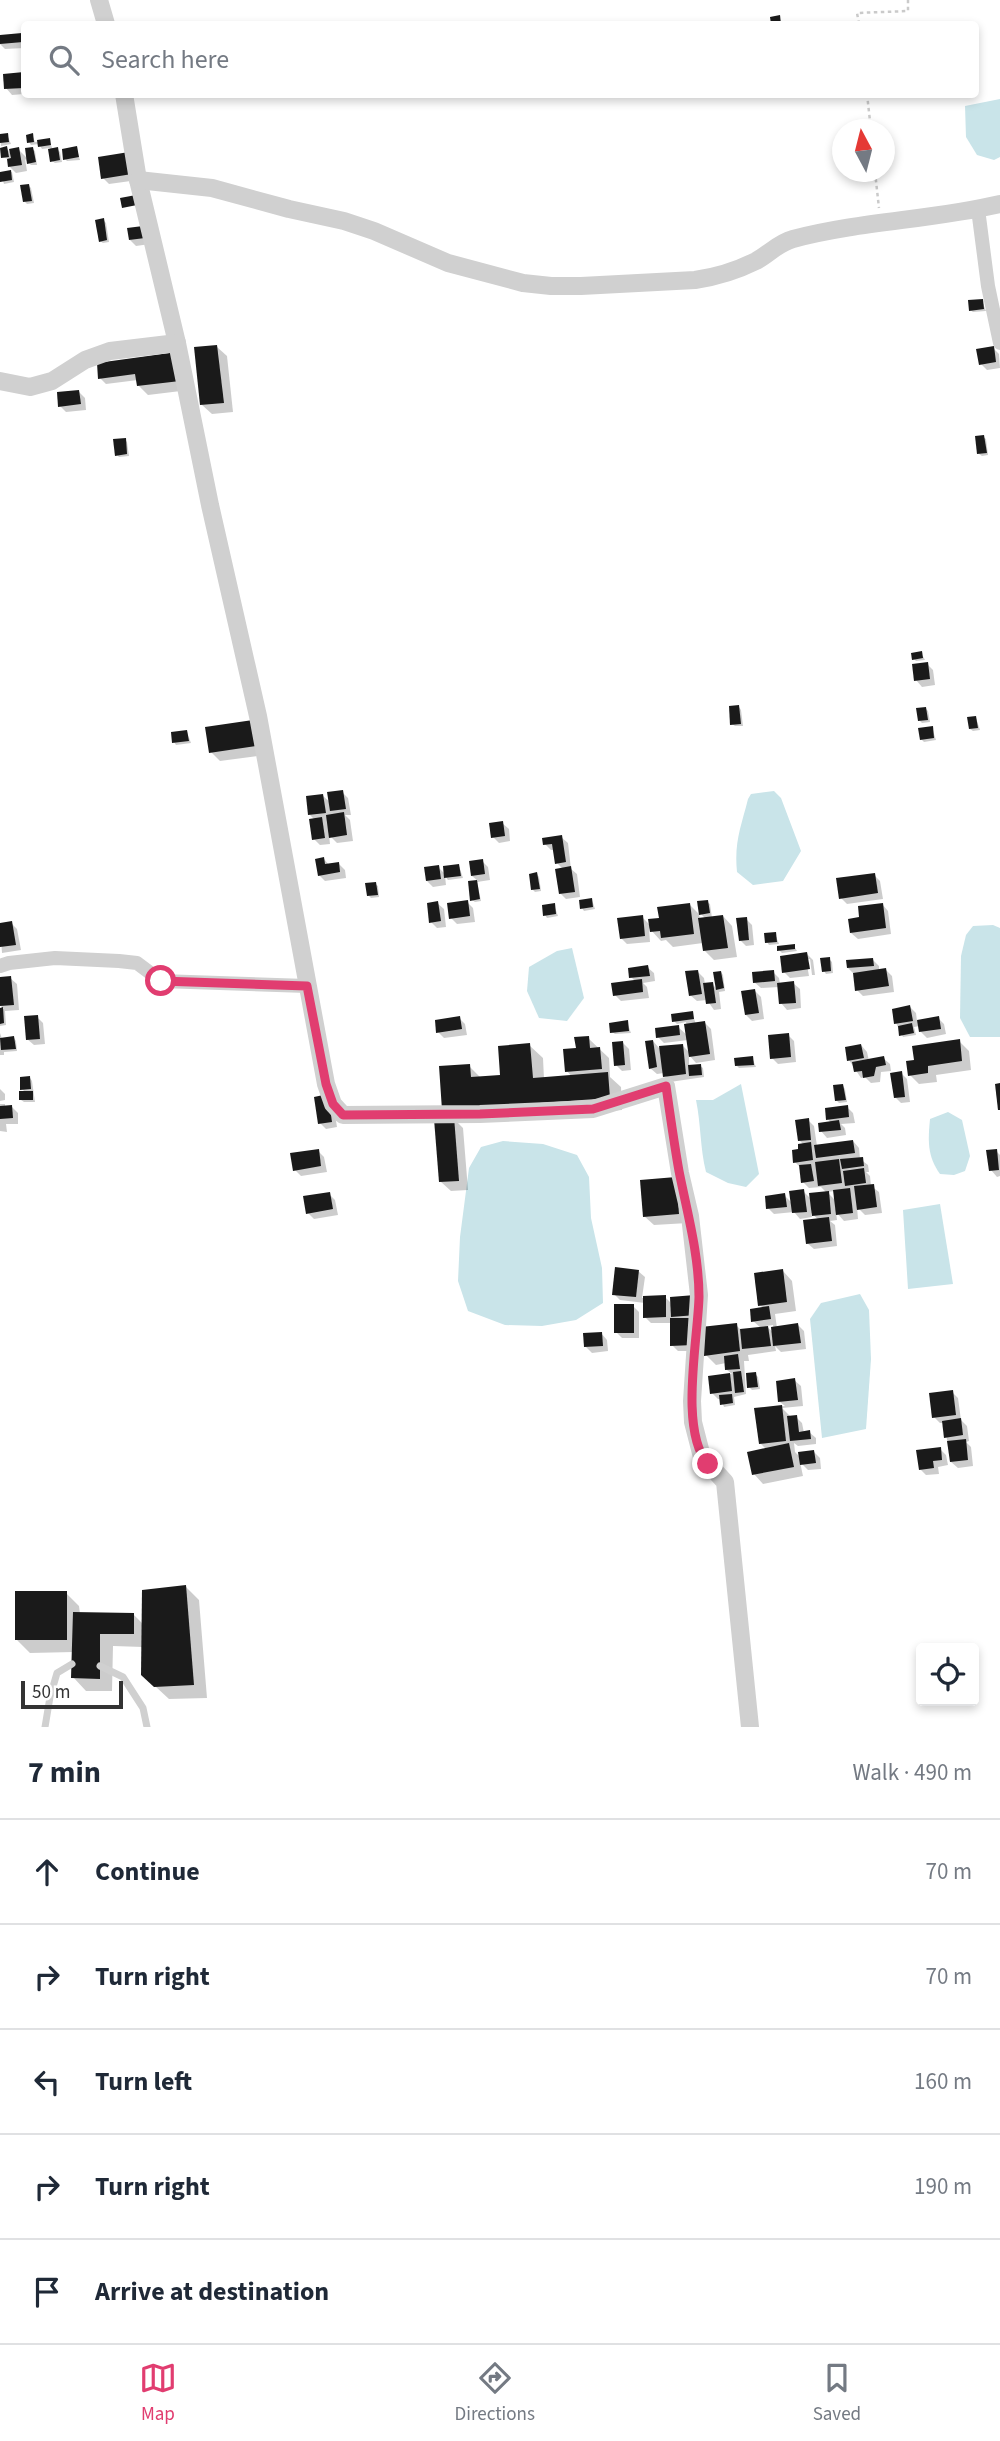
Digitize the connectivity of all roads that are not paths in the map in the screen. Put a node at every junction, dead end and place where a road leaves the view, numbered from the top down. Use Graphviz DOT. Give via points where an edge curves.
graph roads {
  1 [pos="99,0"];
  2 [pos="105,21"];
  3 [pos="125,98"];
  4 [pos="138,180"];
  5 [pos="1000,204"];
  6 [pos="978,209"];
  7 [pos="177,342"];
  8 [pos="1000,343"];
  9 [pos="0,381"];
  10 [pos="0,966"];
  11 [pos="307,986"];
  12 [pos="72,1664"];
  13 [pos="100,1666"];
  14 [pos="46,1727"];
  15 [pos="147,1727"];
  16 [pos="750,1727"];
  1 -- 2 [label="street"];
  3 -- 4 [label="street"];
  4 -- 6 [label="street" via="212,188 345,221 448,263 503,279 551,286 717,277 790,240"];
  4 -- 7 [label="street"];
  5 -- 6 [label="street"];
  6 -- 8 [label="street"];
  7 -- 9 [label="street" via="110,351 52,381 30,387"];
  7 -- 11 [label="street" via="258,716"];
  10 -- 11 [label="street" via="55,958 120,961 136,963 161,981"];
  11 -- 16 [label="street" via="326,1084 343,1115 593,1109 666,1086 699,1295 693,1422 702,1457 725,1482"];
  12 -- 14 [label="lane" via="57,1673"];
  13 -- 15 [label="lane" via="122,1677 143,1708"];
}
